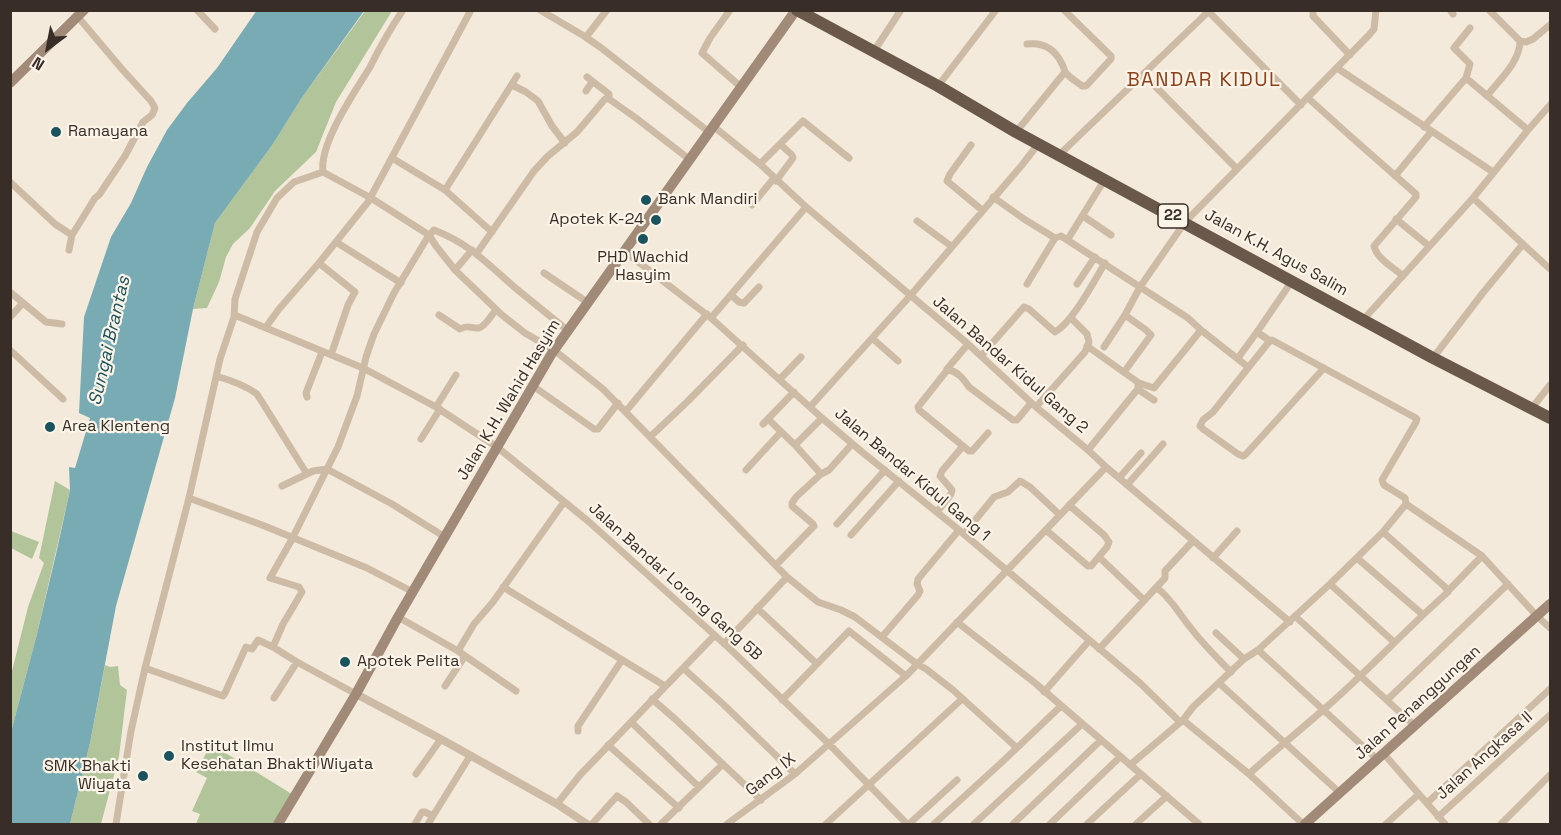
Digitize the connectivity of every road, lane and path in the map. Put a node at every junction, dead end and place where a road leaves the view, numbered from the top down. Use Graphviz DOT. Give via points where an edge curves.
graph roads {
  1 [pos="197,10"];
  2 [pos="403,10"];
  3 [pos="471,10"];
  4 [pos="540,10"];
  5 [pos="607,10"];
  6 [pos="730,10"];
  7 [pos="797,10"];
  8 [pos="901,10"];
  9 [pos="996,10"];
  10 [pos="1064,10"];
  11 [pos="1313,10"];
  12 [pos="1376,10"];
  13 [pos="1489,10"];
  14 [pos="1210,11"];
  15 [pos="81,14"];
  16 [pos="1551,25"];
  17 [pos="1470,28"];
  18 [pos="215,29"];
  19 [pos="586,37"];
  20 [pos="1520,41"];
  21 [pos="1027,44"];
  22 [pos="874,51"];
  23 [pos="1350,55"];
  24 [pos="1337,68"];
  25 [pos="1065,72"];
  26 [pos="1144,75"];
  27 [pos="517,76"];
  28 [pos="1466,78"];
  29 [pos="10,83"];
  30 [pos="512,85"];
  31 [pos="938,86"];
  32 [pos="741,87"];
  33 [pos="586,91"];
  34 [pos="1487,96"];
  35 [pos="1308,98"];
  36 [pos="609,99"];
  37 [pos="1301,105"];
  38 [pos="1551,105"];
  39 [pos="1424,127"];
  40 [pos="711,129"];
  41 [pos="1528,130"];
  42 [pos="1016,132"];
  43 [pos="1431,132"];
  44 [pos="565,143"];
  45 [pos="1039,143"];
  46 [pos="780,144"];
  47 [pos="971,146"];
  48 [pos="1059,155"];
  49 [pos="392,158"];
  50 [pos="849,158"];
  51 [pos="689,159"];
  52 [pos="760,165"];
  53 [pos="1237,169"];
  54 [pos="323,172"];
  55 [pos="1493,172"];
  56 [pos="1395,176"];
  57 [pos="775,180"];
  58 [pos="1105,180"];
  59 [pos="10,182"];
  60 [pos="445,190"];
  61 [pos="993,197"];
  62 [pos="371,198"];
  63 [pos="1473,198"];
  64 [pos="752,205"];
  65 [pos="806,207"];
  66 [pos="982,210"];
  67 [pos="1083,216"];
  68 [pos="1396,219"];
  69 [pos="917,221"];
  70 [pos="1185,222"];
  71 [pos="492,232"];
  72 [pos="72,235"];
  73 [pos="429,235"];
  74 [pos="1111,235"];
  75 [pos="1055,238"];
  76 [pos="1068,239"];
  77 [pos="336,242"];
  78 [pos="1523,244"];
  79 [pos="951,246"];
  80 [pos="1429,246"];
  81 [pos="69,250"];
  82 [pos="475,251"];
  83 [pos="624,251"];
  84 [pos="1095,257"];
  85 [pos="319,263"];
  86 [pos="1105,263"];
  87 [pos="1551,269"];
  88 [pos="455,270"];
  89 [pos="544,273"];
  90 [pos="1403,276"];
  91 [pos="1292,281"];
  92 [pos="401,283"];
  93 [pos="1027,284"];
  94 [pos="1077,284"];
  95 [pos="759,287"];
  96 [pos="1140,287"];
  97 [pos="10,292"];
  98 [pos="731,295"];
  99 [pos="910,296"];
  100 [pos="587,302"];
  101 [pos="22,303"];
  102 [pos="496,309"];
  103 [pos="439,315"];
  104 [pos="1125,315"];
  105 [pos="709,316"];
  106 [pos="10,317"];
  107 [pos="234,317"];
  108 [pos="1071,318"];
  109 [pos="1363,320"];
  110 [pos="62,324"];
  111 [pos="266,327"];
  112 [pos="567,330"];
  113 [pos="1201,330"];
  114 [pos="1257,332"];
  115 [pos="872,338"];
  116 [pos="1270,340"];
  117 [pos="968,344"];
  118 [pos="743,345"];
  119 [pos="1087,346"];
  120 [pos="1104,347"];
  121 [pos="10,350"];
  122 [pos="554,350"];
  123 [pos="322,352"];
  124 [pos="331,356"];
  125 [pos="981,356"];
  126 [pos="801,357"];
  127 [pos="1238,358"];
  128 [pos="1434,358"];
  129 [pos="898,361"];
  130 [pos="1248,367"];
  131 [pos="363,368"];
  132 [pos="1127,368"];
  133 [pos="1324,368"];
  134 [pos="948,369"];
  135 [pos="456,375"];
  136 [pos="216,376"];
  137 [pos="780,380"];
  138 [pos="1551,385"];
  139 [pos="533,386"];
  140 [pos="1138,387"];
  141 [pos="794,392"];
  142 [pos="307,397"];
  143 [pos="63,399"];
  144 [pos="1154,400"];
  145 [pos="618,404"];
  146 [pos="1034,405"];
  147 [pos="810,407"];
  148 [pos="438,408"];
  149 [pos="1532,408"];
  150 [pos="626,411"];
  151 [pos="822,418"];
  152 [pos="1551,418"];
  153 [pos="781,432"];
  154 [pos="988,433"];
  155 [pos="651,436"];
  156 [pos="421,439"];
  157 [pos="852,444"];
  158 [pos="1163,444"];
  159 [pos="795,446"];
  160 [pos="963,446"];
  161 [pos="497,447"];
  162 [pos="1088,450"];
  163 [pos="1141,453"];
  164 [pos="1106,467"];
  165 [pos="327,469"];
  166 [pos="746,470"];
  167 [pos="885,470"];
  168 [pos="307,474"];
  169 [pos="821,474"];
  170 [pos="1119,478"];
  171 [pos="899,481"];
  172 [pos="1127,485"];
  173 [pos="282,486"];
  174 [pos="189,498"];
  175 [pos="564,502"];
  176 [pos="1406,504"];
  177 [pos="1069,505"];
  178 [pos="937,512"];
  179 [pos="1060,515"];
  180 [pos="837,524"];
  181 [pos="1046,530"];
  182 [pos="1237,531"];
  183 [pos="961,532"];
  184 [pos="1383,532"];
  185 [pos="851,535"];
  186 [pos="293,537"];
  187 [pos="445,537"];
  188 [pos="1193,541"];
  189 [pos="1482,556"];
  190 [pos="1099,557"];
  191 [pos="1213,558"];
  192 [pos="1357,558"];
  193 [pos="776,565"];
  194 [pos="1006,571"];
  195 [pos="787,577"];
  196 [pos="1330,584"];
  197 [pos="1508,584"];
  198 [pos="503,587"];
  199 [pos="1157,588"];
  200 [pos="1448,591"];
  201 [pos="413,592"];
  202 [pos="1144,600"];
  203 [pos="1551,604"];
  204 [pos="757,608"];
  205 [pos="1422,614"];
  206 [pos="398,616"];
  207 [pos="1537,616"];
  208 [pos="1293,619"];
  209 [pos="957,622"];
  210 [pos="1551,628"];
  211 [pos="1216,633"];
  212 [pos="714,636"];
  213 [pos="882,636"];
  214 [pos="1089,641"];
  215 [pos="1394,642"];
  216 [pos="724,644"];
  217 [pos="273,647"];
  218 [pos="1099,649"];
  219 [pos="1258,650"];
  220 [pos="461,653"];
  221 [pos="1244,659"];
  222 [pos="622,660"];
  223 [pos="297,662"];
  224 [pos="817,664"];
  225 [pos="917,664"];
  226 [pos="145,668"];
  227 [pos="683,668"];
  228 [pos="1231,672"];
  229 [pos="1359,675"];
  230 [pos="906,676"];
  231 [pos="1219,682"];
  232 [pos="445,686"];
  233 [pos="665,686"];
  234 [pos="1551,689"];
  235 [pos="516,691"];
  236 [pos="1044,692"];
  237 [pos="356,694"];
  238 [pos="274,698"];
  239 [pos="652,699"];
  240 [pos="962,699"];
  241 [pos="782,700"];
  242 [pos="1387,700"];
  243 [pos="1061,706"];
  244 [pos="1323,710"];
  245 [pos="1551,715"];
  246 [pos="1181,721"];
  247 [pos="631,722"];
  248 [pos="1082,724"];
  249 [pos="1415,726"];
  250 [pos="578,731"];
  251 [pos="441,739"];
  252 [pos="1100,741"];
  253 [pos="1284,742"];
  254 [pos="829,744"];
  255 [pos="608,745"];
  256 [pos="1017,748"];
  257 [pos="470,756"];
  258 [pos="1381,756"];
  259 [pos="1120,757"];
  260 [pos="723,764"];
  261 [pos="1130,765"];
  262 [pos="416,774"];
  263 [pos="795,774"];
  264 [pos="1141,774"];
  265 [pos="1249,774"];
  266 [pos="1551,775"];
  267 [pos="957,780"];
  268 [pos="870,785"];
  269 [pos="699,787"];
  270 [pos="1340,793"];
  271 [pos="1419,794"];
  272 [pos="1167,796"];
  273 [pos="761,800"];
  274 [pos="1427,803"];
  275 [pos="556,804"];
  276 [pos="679,808"];
  277 [pos="433,816"];
  278 [pos="575,816"];
  279 [pos="1442,822"];
  280 [pos="116,825"];
  281 [pos="278,825"];
  282 [pos="415,825"];
  283 [pos="428,825"];
  284 [pos="570,825"];
  285 [pos="587,825"];
  286 [pos="592,825"];
  287 [pos="649,825"];
  288 [pos="660,825"];
  289 [pos="727,825"];
  290 [pos="826,825"];
  291 [pos="908,825"];
  292 [pos="934,825"];
  293 [pos="974,825"];
  294 [pos="1013,825"];
  295 [pos="1050,825"];
  296 [pos="1087,825"];
  297 [pos="1136,825"];
  298 [pos="1199,825"];
  299 [pos="1304,825"];
  300 [pos="1386,825"];
  301 [pos="1501,825"];
  1 -- 18 [label="street"];
  2 -- 54 [label="street" via="331,135"];
  3 -- 49 [label="street"];
  4 -- 19 [label="street, Jalan Bandar Kidul Gang 2"];
  5 -- 19 [label="street"];
  6 -- 32 [label="street" via="702,53"];
  7 -- 22 [label="highway, Jalan K.H. Agus Salim / 22"];
  7 -- 32 [label="main road, Jalan K.H. Wahid Hasyim"];
  8 -- 22 [label="street"];
  9 -- 31 [label="street"];
  10 -- 25 [label="street" via="1112,58 1085,86"];
  11 -- 23 [label="street" via="1314,16"];
  12 -- 23 [label="street" via="1372,32"];
  13 -- 20 [label="street"];
  14 -- 26 [label="street"];
  14 -- 37 [label="street"];
  15 -- 29 [label="main road"];
  15 -- 72 [label="street" via="154,106 152,115 143,122"];
  16 -- 20 [label="street" via="1533,39"];
  17 -- 28 [label="street" via="1454,48 1470,64"];
  19 -- 40 [label="street, Jalan Bandar Kidul Gang 2"];
  20 -- 34 [label="street" via="1518,55"];
  21 -- 25 [label="street" via="1048,47"];
  22 -- 31 [label="highway, Jalan K.H. Agus Salim / 22"];
  23 -- 24 [label="street"];
  24 -- 35 [label="street"];
  24 -- 39 [label="street"];
  25 -- 42 [label="street"];
  26 -- 48 [label="street"];
  26 -- 53 [label="street"];
  27 -- 30 [label="street"];
  28 -- 34 [label="street"];
  28 -- 39 [label="street"];
  30 -- 44 [label="street" via="538,101"];
  30 -- 60 [label="street"];
  31 -- 42 [label="highway, Jalan K.H. Agus Salim / 22"];
  32 -- 40 [label="main road, Jalan K.H. Wahid Hasyim"];
  33 -- 36 [label="street" via="589,80"];
  34 -- 41 [label="street"];
  35 -- 37 [label="street"];
  35 -- 56 [label="street"];
  36 -- 44 [label="street"];
  36 -- 51 [label="street"];
  37 -- 53 [label="street"];
  38 -- 41 [label="street"];
  39 -- 43 [label="street"];
  40 -- 51 [label="main road, Jalan K.H. Wahid Hasyim"];
  40 -- 52 [label="street, Jalan Bandar Kidul Gang 2"];
  41 -- 55 [label="street"];
  42 -- 45 [label="highway, Jalan K.H. Agus Salim / 22"];
  43 -- 55 [label="street"];
  43 -- 56 [label="street"];
  44 -- 71 [label="street" via="534,171"];
  45 -- 48 [label="highway, Jalan K.H. Agus Salim / 22"];
  45 -- 61 [label="street"];
  46 -- 50 [label="street" via="805,122"];
  46 -- 52 [label="street"];
  46 -- 57 [label="street" via="793,158"];
  47 -- 66 [label="street" via="947,181"];
  48 -- 58 [label="highway, Jalan K.H. Agus Salim / 22"];
  49 -- 60 [label="street"];
  49 -- 62 [label="street"];
  51 -- 83 [label="main road, Jalan K.H. Wahid Hasyim"];
  52 -- 57 [label="street, Jalan Bandar Kidul Gang 2"];
  53 -- 70 [label="street"];
  54 -- 62 [label="street"];
  54 -- 107 [label="street" via="294,182 276,198 257,232 235,299"];
  55 -- 63 [label="street"];
  56 -- 68 [label="street" via="1416,194"];
  57 -- 64 [label="street"];
  57 -- 65 [label="street, Jalan Bandar Kidul Gang 2"];
  58 -- 67 [label="street"];
  58 -- 70 [label="highway, Jalan K.H. Agus Salim / 22"];
  59 -- 72 [label="street"];
  60 -- 71 [label="street"];
  61 -- 66 [label="street"];
  61 -- 75 [label="street"];
  62 -- 73 [label="street"];
  62 -- 77 [label="street"];
  63 -- 78 [label="street"];
  63 -- 80 [label="street"];
  65 -- 98 [label="street"];
  65 -- 99 [label="street, Jalan Bandar Kidul Gang 2"];
  66 -- 79 [label="street"];
  67 -- 74 [label="street"];
  67 -- 76 [label="street"];
  68 -- 80 [label="street"];
  68 -- 90 [label="street" via="1374,250"];
  69 -- 79 [label="street"];
  70 -- 91 [label="highway, Jalan K.H. Agus Salim / 22"];
  70 -- 96 [label="street"];
  71 -- 82 [label="street"];
  72 -- 81 [label="street"];
  73 -- 82 [label="street" via="435,230"];
  73 -- 88 [label="street"];
  73 -- 92 [label="street"];
  75 -- 76 [label="street"];
  75 -- 93 [label="street"];
  76 -- 84 [label="street"];
  77 -- 85 [label="street"];
  77 -- 92 [label="street"];
  78 -- 87 [label="street"];
  78 -- 128 [label="street"];
  79 -- 99 [label="street"];
  80 -- 90 [label="street"];
  82 -- 88 [label="street"];
  82 -- 112 [label="street"];
  83 -- 100 [label="main road, Jalan K.H. Wahid Hasyim"];
  83 -- 105 [label="street, Jalan Bandar Kidul Gang 1"];
  84 -- 86 [label="street"];
  84 -- 94 [label="street"];
  85 -- 111 [label="street"];
  85 -- 124 [label="street" via="355,292"];
  86 -- 96 [label="street"];
  86 -- 108 [label="street"];
  88 -- 102 [label="street"];
  89 -- 100 [label="street"];
  90 -- 109 [label="street"];
  91 -- 109 [label="highway, Jalan K.H. Agus Salim / 22"];
  91 -- 114 [label="street"];
  92 -- 131 [label="street" via="374,334"];
  95 -- 98 [label="street" via="744,303"];
  96 -- 104 [label="street"];
  96 -- 113 [label="street"];
  97 -- 101 [label="street"];
  98 -- 105 [label="street"];
  99 -- 115 [label="street"];
  99 -- 117 [label="street, Jalan Bandar Kidul Gang 2"];
  100 -- 112 [label="main road, Jalan K.H. Wahid Hasyim"];
  101 -- 106 [label="street"];
  101 -- 110 [label="street" via="46,322"];
  102 -- 103 [label="street" via="479,328 460,329"];
  102 -- 122 [label="street"];
  104 -- 120 [label="street"];
  104 -- 132 [label="street" via="1151,335"];
  105 -- 118 [label="street, Jalan Bandar Kidul Gang 1"];
  105 -- 150 [label="street"];
  107 -- 111 [label="street, Jalan Bandar Lorong Gang 5B"];
  107 -- 136 [label="street"];
  108 -- 119 [label="street" via="1088,334"];
  108 -- 125 [label="street" via="1055,332 1024,307"];
  109 -- 128 [label="highway, Jalan K.H. Agus Salim / 22"];
  111 -- 123 [label="street, Jalan Bandar Lorong Gang 5B"];
  112 -- 122 [label="main road, Jalan K.H. Wahid Hasyim"];
  113 -- 127 [label="street"];
  113 -- 140 [label="street" via="1154,388"];
  114 -- 116 [label="street"];
  114 -- 127 [label="street"];
  115 -- 129 [label="street"];
  115 -- 147 [label="street"];
  116 -- 130 [label="street"];
  116 -- 133 [label="street"];
  117 -- 125 [label="street, Jalan Bandar Kidul Gang 2"];
  117 -- 134 [label="street"];
  118 -- 137 [label="street, Jalan Bandar Kidul Gang 1"];
  118 -- 155 [label="street"];
  119 -- 140 [label="street"];
  119 -- 146 [label="street"];
  121 -- 143 [label="street"];
  122 -- 139 [label="main road, Jalan K.H. Wahid Hasyim"];
  122 -- 145 [label="street"];
  123 -- 124 [label="street, Jalan Bandar Lorong Gang 5B"];
  123 -- 142 [label="street"];
  124 -- 131 [label="street, Jalan Bandar Lorong Gang 5B"];
  125 -- 146 [label="street, Jalan Bandar Kidul Gang 2"];
  126 -- 137 [label="street"];
  127 -- 130 [label="street"];
  128 -- 149 [label="highway, Jalan K.H. Agus Salim / 22"];
  130 -- 133 [label="street" via="1200,426 1243,456"];
  131 -- 148 [label="street, Jalan Bandar Lorong Gang 5B"];
  131 -- 165 [label="street" via="357,396"];
  133 -- 176 [label="street" via="1417,419 1382,480 1406,498"];
  134 -- 146 [label="street" via="1013,420"];
  134 -- 160 [label="street" via="918,406"];
  135 -- 148 [label="street"];
  136 -- 168 [label="street" via="257,394"];
  136 -- 174 [label="street"];
  137 -- 141 [label="street, Jalan Bandar Kidul Gang 1"];
  138 -- 149 [label="street"];
  139 -- 145 [label="street" via="594,429"];
  139 -- 161 [label="main road, Jalan K.H. Wahid Hasyim"];
  140 -- 144 [label="street"];
  140 -- 162 [label="street"];
  141 -- 147 [label="street, Jalan Bandar Kidul Gang 1"];
  141 -- 153 [label="street" via="766,422"];
  145 -- 150 [label="street"];
  146 -- 162 [label="street, Jalan Bandar Kidul Gang 2"];
  147 -- 151 [label="street, Jalan Bandar Kidul Gang 1"];
  148 -- 156 [label="street"];
  148 -- 161 [label="street, Jalan Bandar Lorong Gang 5B"];
  149 -- 152 [label="highway, Jalan K.H. Agus Salim / 22"];
  150 -- 155 [label="street"];
  151 -- 157 [label="street, Jalan Bandar Kidul Gang 1"];
  151 -- 159 [label="street"];
  153 -- 159 [label="street"];
  153 -- 166 [label="street"];
  154 -- 160 [label="street" via="972,451"];
  155 -- 193 [label="street"];
  157 -- 167 [label="street, Jalan Bandar Kidul Gang 1"];
  157 -- 169 [label="street"];
  158 -- 172 [label="street"];
  159 -- 169 [label="street"];
  160 -- 178 [label="street" via="940,476 952,490"];
  161 -- 175 [label="street, Jalan Bandar Lorong Gang 5B"];
  161 -- 187 [label="main road, Jalan K.H. Wahid Hasyim"];
  162 -- 164 [label="street, Jalan Bandar Kidul Gang 2"];
  163 -- 170 [label="street"];
  164 -- 170 [label="street, Jalan Bandar Kidul Gang 2"];
  164 -- 177 [label="street, Gang IX"];
  165 -- 168 [label="street"];
  165 -- 186 [label="street"];
  165 -- 187 [label="street"];
  167 -- 171 [label="street, Jalan Bandar Kidul Gang 1"];
  167 -- 180 [label="street"];
  168 -- 173 [label="street"];
  169 -- 193 [label="street" via="791,505 814,526"];
  170 -- 172 [label="street, Jalan Bandar Kidul Gang 2"];
  171 -- 178 [label="street, Jalan Bandar Kidul Gang 1"];
  171 -- 185 [label="street"];
  172 -- 188 [label="street, Jalan Bandar Kidul Gang 2"];
  174 -- 186 [label="street"];
  174 -- 226 [label="street"];
  175 -- 198 [label="street"];
  175 -- 212 [label="street, Jalan Bandar Lorong Gang 5B"];
  176 -- 184 [label="street"];
  176 -- 189 [label="street"];
  177 -- 179 [label="street, Gang IX"];
  177 -- 190 [label="street" via="1104,535 1107,547"];
  178 -- 183 [label="street, Jalan Bandar Kidul Gang 1"];
  179 -- 181 [label="street, Gang IX"];
  179 -- 183 [label="street" via="1020,481 1008,492 994,497"];
  181 -- 190 [label="street" via="1089,566"];
  181 -- 194 [label="street, Gang IX"];
  182 -- 191 [label="street"];
  183 -- 194 [label="street, Jalan Bandar Kidul Gang 1"];
  183 -- 213 [label="street" via="918,579 918,595"];
  184 -- 192 [label="street"];
  184 -- 200 [label="street"];
  186 -- 201 [label="street"];
  186 -- 217 [label="street" via="270,578 299,587 302,592"];
  187 -- 201 [label="main road, Jalan K.H. Wahid Hasyim"];
  188 -- 191 [label="street, Jalan Bandar Kidul Gang 2"];
  188 -- 199 [label="street" via="1165,571"];
  189 -- 197 [label="street"];
  189 -- 200 [label="street"];
  190 -- 202 [label="street"];
  191 -- 208 [label="street, Jalan Bandar Kidul Gang 2"];
  192 -- 196 [label="street"];
  192 -- 205 [label="street"];
  193 -- 195 [label="street"];
  194 -- 209 [label="street, Gang IX"];
  194 -- 214 [label="street, Jalan Bandar Kidul Gang 1"];
  195 -- 204 [label="street"];
  195 -- 213 [label="street" via="818,603 848,613"];
  196 -- 208 [label="street"];
  196 -- 215 [label="street"];
  197 -- 207 [label="street"];
  197 -- 242 [label="street"];
  198 -- 220 [label="street" via="474,624"];
  198 -- 222 [label="street"];
  199 -- 202 [label="street"];
  199 -- 228 [label="street"];
  200 -- 205 [label="street"];
  201 -- 206 [label="main road, Jalan K.H. Wahid Hasyim"];
  202 -- 218 [label="street"];
  203 -- 207 [label="main road, Jalan Penanggungan"];
  204 -- 216 [label="street"];
  204 -- 224 [label="street"];
  205 -- 215 [label="street"];
  206 -- 220 [label="street"];
  206 -- 237 [label="main road, Jalan K.H. Wahid Hasyim"];
  207 -- 210 [label="street"];
  207 -- 249 [label="main road, Jalan Penanggungan"];
  208 -- 219 [label="street"];
  208 -- 229 [label="street, Jalan Bandar Kidul Gang 2"];
  209 -- 225 [label="street, Gang IX"];
  209 -- 236 [label="street"];
  211 -- 221 [label="street"];
  212 -- 216 [label="street, Jalan Bandar Lorong Gang 5B"];
  212 -- 227 [label="street"];
  213 -- 225 [label="street"];
  214 -- 218 [label="street, Jalan Bandar Kidul Gang 1"];
  214 -- 236 [label="street"];
  215 -- 229 [label="street"];
  216 -- 241 [label="street, Jalan Bandar Lorong Gang 5B"];
  217 -- 223 [label="street"];
  217 -- 226 [label="street" via="258,640 252,649 246,647 222,696"];
  218 -- 246 [label="street, Jalan Bandar Kidul Gang 1"];
  219 -- 221 [label="street"];
  219 -- 244 [label="street"];
  220 -- 232 [label="street"];
  220 -- 235 [label="street"];
  221 -- 228 [label="street"];
  222 -- 233 [label="street"];
  222 -- 250 [label="street"];
  223 -- 237 [label="street"];
  223 -- 238 [label="street"];
  224 -- 230 [label="street" via="849,631"];
  224 -- 241 [label="street"];
  225 -- 230 [label="street, Gang IX"];
  225 -- 240 [label="street"];
  226 -- 280 [label="street"];
  227 -- 233 [label="street"];
  227 -- 263 [label="street"];
  228 -- 231 [label="street"];
  229 -- 242 [label="street, Jalan Bandar Kidul Gang 2"];
  229 -- 244 [label="street"];
  230 -- 254 [label="street, Gang IX"];
  231 -- 246 [label="street"];
  231 -- 253 [label="street"];
  233 -- 239 [label="street"];
  234 -- 274 [label="street"];
  236 -- 243 [label="street"];
  237 -- 251 [label="street"];
  237 -- 281 [label="main road, Jalan K.H. Wahid Hasyim"];
  239 -- 247 [label="street"];
  239 -- 260 [label="street"];
  240 -- 256 [label="street"];
  240 -- 268 [label="street"];
  241 -- 254 [label="street, Jalan Bandar Lorong Gang 5B"];
  242 -- 249 [label="street, Jalan Bandar Kidul Gang 2"];
  243 -- 248 [label="street"];
  243 -- 256 [label="street"];
  244 -- 253 [label="street"];
  244 -- 258 [label="street"];
  245 -- 279 [label="street, Jalan Angkasa II"];
  246 -- 261 [label="street"];
  246 -- 265 [label="street, Jalan Bandar Kidul Gang 1"];
  247 -- 255 [label="street"];
  247 -- 269 [label="street"];
  248 -- 252 [label="street"];
  248 -- 293 [label="street"];
  249 -- 258 [label="main road, Jalan Penanggungan"];
  251 -- 257 [label="street"];
  251 -- 262 [label="street"];
  252 -- 259 [label="street"];
  252 -- 294 [label="street"];
  253 -- 265 [label="street"];
  253 -- 270 [label="street"];
  254 -- 263 [label="street, Gang IX"];
  254 -- 268 [label="street, Jalan Bandar Lorong Gang 5B"];
  255 -- 275 [label="street"];
  255 -- 276 [label="street"];
  256 -- 292 [label="street"];
  257 -- 275 [label="street"];
  257 -- 277 [label="street"];
  258 -- 270 [label="main road, Jalan Penanggungan"];
  258 -- 271 [label="street"];
  259 -- 261 [label="street"];
  259 -- 295 [label="street"];
  260 -- 269 [label="street"];
  260 -- 273 [label="street"];
  261 -- 264 [label="street"];
  263 -- 273 [label="street, Gang IX"];
  264 -- 272 [label="street"];
  264 -- 296 [label="street"];
  265 -- 299 [label="street, Jalan Bandar Kidul Gang 1"];
  266 -- 301 [label="street"];
  267 -- 291 [label="street"];
  268 -- 290 [label="street"];
  268 -- 291 [label="street, Jalan Bandar Lorong Gang 5B"];
  269 -- 276 [label="street"];
  270 -- 299 [label="main road, Jalan Penanggungan"];
  271 -- 274 [label="street"];
  271 -- 300 [label="street"];
  272 -- 297 [label="street"];
  272 -- 298 [label="street"];
  273 -- 289 [label="street, Gang IX"];
  274 -- 279 [label="street"];
  275 -- 278 [label="street"];
  276 -- 288 [label="street"];
  277 -- 282 [label="street" via="422,812"];
  277 -- 283 [label="street"];
  278 -- 284 [label="street"];
  278 -- 285 [label="street"];
  286 -- 287 [label="street" via="616,796"];
}
